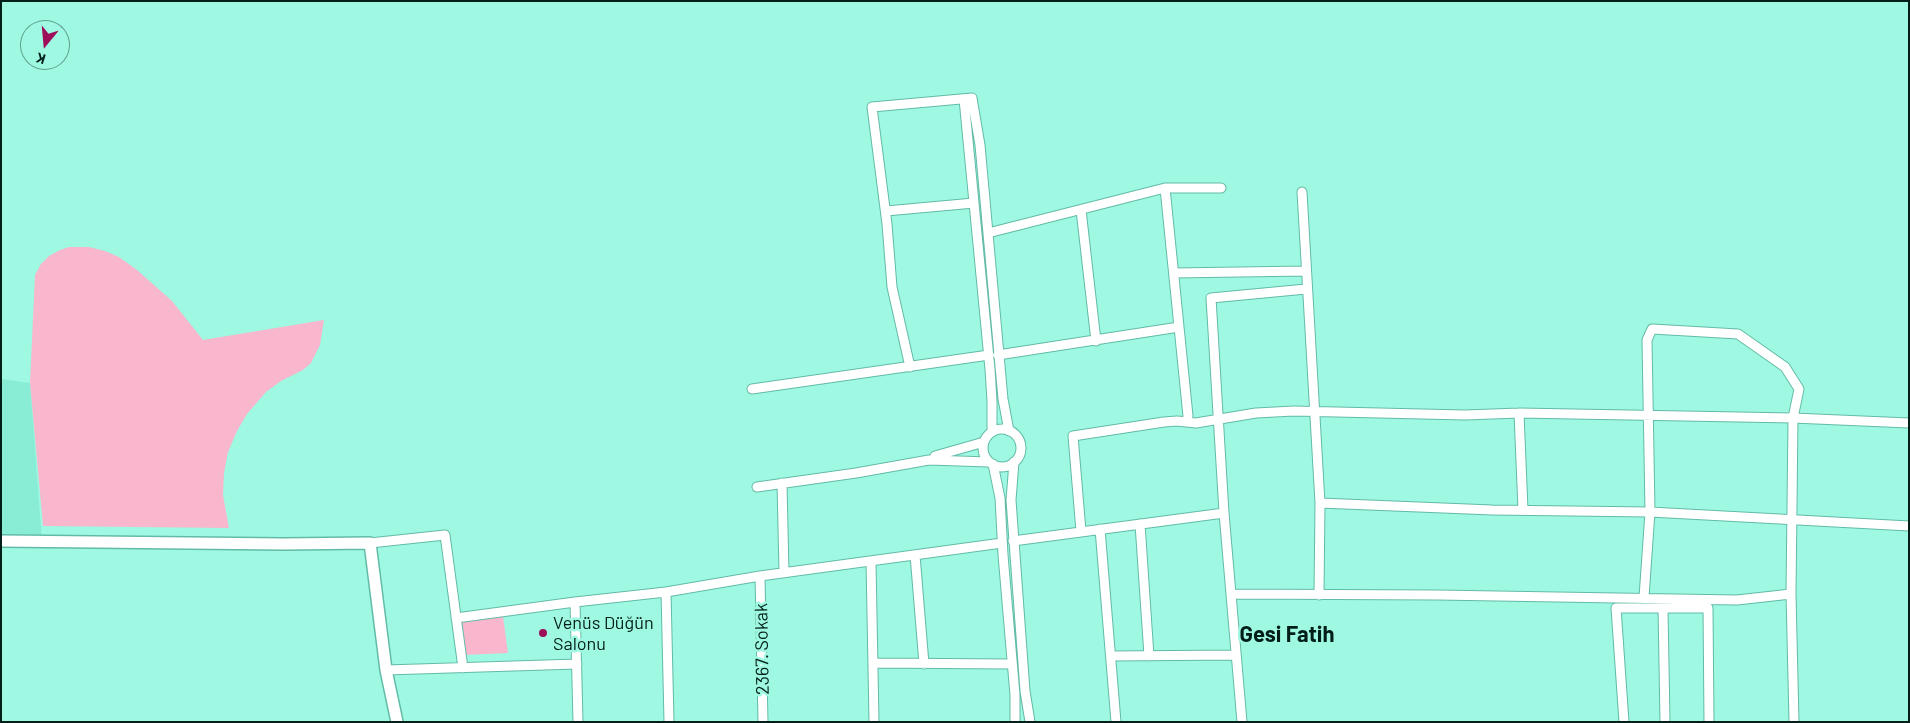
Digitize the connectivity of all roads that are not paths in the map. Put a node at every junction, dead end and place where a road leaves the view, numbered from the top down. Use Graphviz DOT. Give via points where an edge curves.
graph roads {
  1 [pos="964,99"];
  2 [pos="1164,188"];
  3 [pos="1221,188"];
  4 [pos="1302,192"];
  5 [pos="974,203"];
  6 [pos="1081,210"];
  7 [pos="886,211"];
  8 [pos="988,233"];
  9 [pos="1306,271"];
  10 [pos="1174,273"];
  11 [pos="1306,289"];
  12 [pos="1179,327"];
  13 [pos="1096,341"];
  14 [pos="998,355"];
  15 [pos="989,356"];
  16 [pos="910,367"];
  17 [pos="752,389"];
  18 [pos="1313,411"];
  19 [pos="1519,413"];
  20 [pos="1648,416"];
  21 [pos="1793,418"];
  22 [pos="1218,419"];
  23 [pos="1187,422"];
  24 [pos="1909,423"];
  25 [pos="1009,431"];
  26 [pos="992,432"];
  27 [pos="984,442"];
  28 [pos="1014,462"];
  29 [pos="908,463"];
  30 [pos="991,463"];
  31 [pos="782,484"];
  32 [pos="757,487"];
  33 [pos="1320,503"];
  34 [pos="1523,510"];
  35 [pos="1650,512"];
  36 [pos="1224,513"];
  37 [pos="1791,518"];
  38 [pos="1140,524"];
  39 [pos="1909,526"];
  40 [pos="1100,529"];
  41 [pos="1081,531"];
  42 [pos="1,541"];
  43 [pos="1013,541"];
  44 [pos="370,543"];
  45 [pos="1002,543"];
  46 [pos="915,555"];
  47 [pos="871,561"];
  48 [pos="784,573"];
  49 [pos="760,576"];
  50 [pos="666,592"];
  51 [pos="1231,594"];
  52 [pos="1791,594"];
  53 [pos="1319,595"];
  54 [pos="1644,597"];
  55 [pos="575,602"];
  56 [pos="1663,608"];
  57 [pos="456,618"];
  58 [pos="1236,655"];
  59 [pos="1111,656"];
  60 [pos="1149,656"];
  61 [pos="576,664"];
  62 [pos="873,664"];
  63 [pos="924,664"];
  64 [pos="1012,664"];
  65 [pos="463,668"];
  66 [pos="386,670"];
  67 [pos="397,722"];
  68 [pos="578,722"];
  69 [pos="669,722"];
  70 [pos="763,722"];
  71 [pos="874,722"];
  72 [pos="1015,722"];
  73 [pos="1030,722"];
  74 [pos="1116,722"];
  75 [pos="1242,722"];
  76 [pos="1624,722"];
  77 [pos="1665,722"];
  78 [pos="1709,722"];
  79 [pos="1794,722"];
  1 -- 5 [label="street"];
  1 -- 7 [label="street" via="872,107"];
  1 -- 8 [label="street" via="972,98"];
  2 -- 3 [label="street"];
  2 -- 6 [label="street"];
  2 -- 10 [label="street"];
  4 -- 9 [label="street"];
  5 -- 7 [label="street"];
  5 -- 15 [label="street"];
  6 -- 8 [label="street"];
  6 -- 13 [label="street"];
  7 -- 16 [label="street" via="892,287"];
  8 -- 14 [label="street"];
  9 -- 10 [label="street"];
  9 -- 11 [label="street"];
  10 -- 12 [label="street"];
  11 -- 18 [label="street"];
  11 -- 22 [label="street" via="1211,298"];
  12 -- 13 [label="street"];
  12 -- 23 [label="street"];
  13 -- 14 [label="street"];
  14 -- 25 [label="street" via="1004,414"];
  15 -- 16 [label="street"];
  15 -- 26 [label="street"];
  16 -- 17 [label="street"];
  18 -- 19 [label="street" via="1465,415"];
  18 -- 22 [label="street" via="1256,413"];
  18 -- 33 [label="street"];
  19 -- 20 [label="street"];
  19 -- 34 [label="street"];
  20 -- 21 [label="street"];
  20 -- 21 [label="street" via="1647,340 1652,329 1738,334 1785,367 1799,389"];
  20 -- 35 [label="street"];
  21 -- 24 [label="street"];
  21 -- 37 [label="street"];
  22 -- 23 [label="street"];
  22 -- 36 [label="street"];
  23 -- 41 [label="street" via="1164,422 1073,436"];
  25 -- 26 [label="street"];
  25 -- 28 [label="street" via="1020,445"];
  26 -- 27 [label="street"];
  27 -- 29 [label="street"];
  27 -- 30 [label="street" via="984,454"];
  28 -- 30 [label="street" via="1002,467"];
  28 -- 43 [label="street" via="1010,492"];
  29 -- 30 [label="street" via="939,459"];
  29 -- 31 [label="street"];
  30 -- 45 [label="street" via="1000,498"];
  31 -- 32 [label="street"];
  31 -- 48 [label="street"];
  33 -- 34 [label="street"];
  33 -- 53 [label="street"];
  34 -- 35 [label="street"];
  35 -- 37 [label="street"];
  35 -- 54 [label="street"];
  36 -- 38 [label="street"];
  36 -- 51 [label="street"];
  37 -- 39 [label="street"];
  37 -- 52 [label="street"];
  38 -- 40 [label="street"];
  38 -- 60 [label="street"];
  40 -- 41 [label="street"];
  40 -- 59 [label="street"];
  41 -- 43 [label="street"];
  42 -- 44 [label="main road"];
  43 -- 73 [label="street"];
  44 -- 57 [label="street" via="445,535"];
  44 -- 66 [label="main road"];
  45 -- 46 [label="street"];
  45 -- 64 [label="street"];
  46 -- 47 [label="street"];
  46 -- 63 [label="street"];
  47 -- 48 [label="street"];
  47 -- 62 [label="street"];
  48 -- 49 [label="street"];
  49 -- 50 [label="street"];
  49 -- 70 [label="street, 2367. Sokak"];
  50 -- 55 [label="street"];
  50 -- 69 [label="street"];
  51 -- 53 [label="street"];
  51 -- 58 [label="street"];
  52 -- 54 [label="street" via="1737,600"];
  52 -- 79 [label="street"];
  53 -- 54 [label="street"];
  55 -- 57 [label="street"];
  55 -- 61 [label="street"];
  56 -- 76 [label="street" via="1616,608"];
  56 -- 77 [label="street"];
  56 -- 78 [label="street" via="1708,608"];
  57 -- 65 [label="street"];
  58 -- 60 [label="street"];
  58 -- 75 [label="street"];
  59 -- 60 [label="street"];
  59 -- 74 [label="street"];
  61 -- 65 [label="street"];
  61 -- 68 [label="street"];
  62 -- 63 [label="street"];
  62 -- 71 [label="street"];
  63 -- 64 [label="street"];
  64 -- 72 [label="street"];
  65 -- 66 [label="street"];
  66 -- 67 [label="main road"];
}
